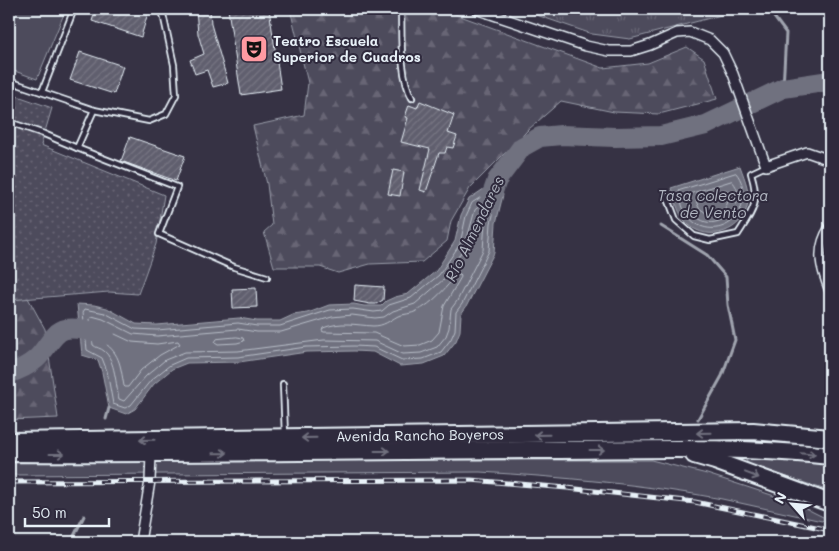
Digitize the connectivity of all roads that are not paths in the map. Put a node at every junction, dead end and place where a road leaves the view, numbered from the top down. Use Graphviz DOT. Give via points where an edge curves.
graph roads {
  1 [pos="74,9"];
  2 [pos="164,9"];
  3 [pos="401,9"];
  4 [pos="476,9"];
  5 [pos="9,81"];
  6 [pos="42,92"];
  7 [pos="412,98"];
  8 [pos="94,110"];
  9 [pos="9,122"];
  10 [pos="77,148"];
  11 [pos="830,160"];
  12 [pos="766,166"];
  13 [pos="667,196"];
  14 [pos="830,227"];
  15 [pos="267,277"];
  16 [pos="830,291"];
  17 [pos="284,384"];
  18 [pos="286,438"];
  19 [pos="830,438"];
  20 [pos="9,441"];
  21 [pos="655,450"];
  22 [pos="9,453"];
  23 [pos="151,454"];
  24 [pos="830,456"];
  25 [pos="830,504"];
  26 [pos="140,542"];
  27 [pos="793,542"];
  28 [pos="808,542"];
  1 -- 6 [label="lane"];
  2 -- 8 [label="lane" via="176,95 166,114 149,121"];
  3 -- 7 [label="lane" via="406,89"];
  4 -- 12 [label="street" via="609,51 631,51 677,33 690,32 710,40 723,53 733,74"];
  5 -- 6 [label="lane"];
  6 -- 8 [label="lane"];
  8 -- 10 [label="lane"];
  9 -- 10 [label="lane"];
  10 -- 15 [label="lane" via="177,187 159,234 234,267"];
  11 -- 12 [label="street" via="807,152"];
  12 -- 13 [label="lane" via="750,173 756,189 755,202 738,234 710,240 694,236 676,220"];
  14 -- 16 [label="street" via="821,257"];
  17 -- 18 [label="lane"];
  19 -- 18 [label="highway, Avenida Rancho Boyeros, one-way" via="753,431"];
  18 -- 20 [label="highway, Avenida Rancho Boyeros, one-way"];
  23 -- 21 [label="highway, Avenida Rancho Boyeros, one-way"];
  21 -- 24 [label="highway, Avenida Rancho Boyeros, one-way" via="746,449"];
  21 -- 25 [label="highway, one-way" via="715,461"];
  22 -- 23 [label="highway, Avenida Rancho Boyeros, one-way"];
  23 -- 26 [label="street"];
  27 -- 28 [label="lane"];
}
